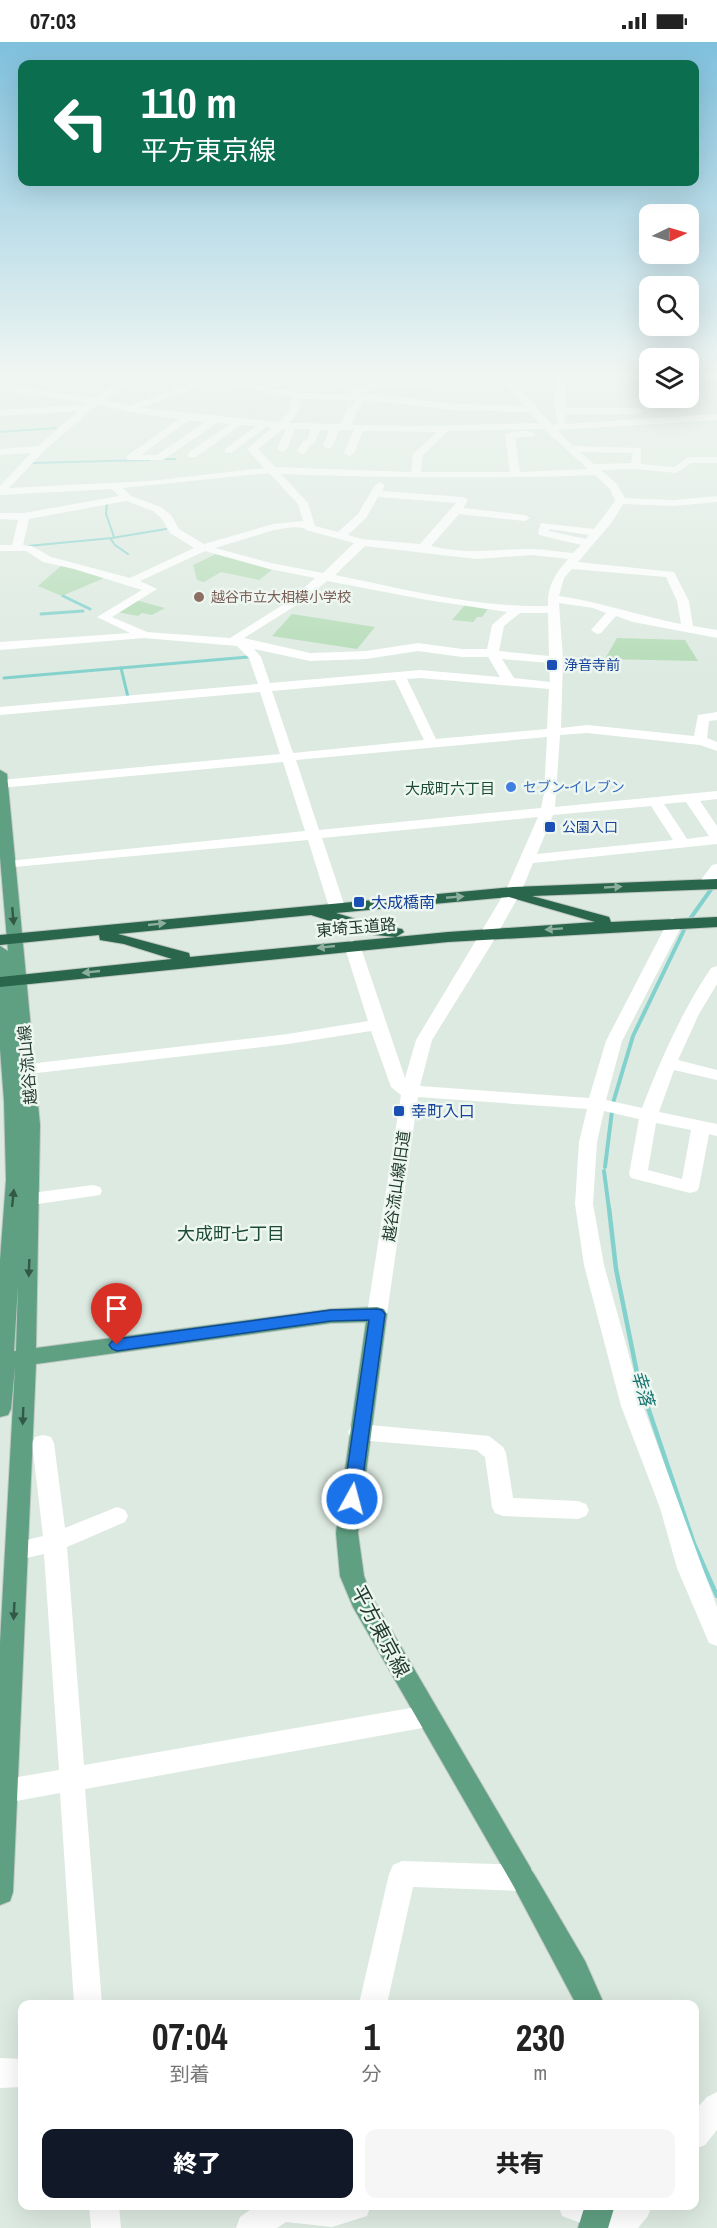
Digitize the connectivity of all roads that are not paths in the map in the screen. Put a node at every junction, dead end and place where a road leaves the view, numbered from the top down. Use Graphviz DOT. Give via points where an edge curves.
graph roads {
  1 [pos="14,476"];
  2 [pos="212,476"];
  3 [pos="276,476"];
  4 [pos="384,476"];
  5 [pos="602,476"];
  6 [pos="115,486"];
  7 [pos="375,494"];
  8 [pos="127,498"];
  9 [pos="717,499"];
  10 [pos="620,501"];
  11 [pos="497,508"];
  12 [pos="455,511"];
  13 [pos="0,516"];
  14 [pos="22,518"];
  15 [pos="525,518"];
  16 [pos="486,522"];
  17 [pos="309,525"];
  18 [pos="597,533"];
  19 [pos="339,537"];
  20 [pos="362,542"];
  21 [pos="588,543"];
  22 [pos="16,547"];
  23 [pos="202,547"];
  24 [pos="0,548"];
  25 [pos="423,548"];
  26 [pos="572,561"];
  27 [pos="326,576"];
  28 [pos="131,582"];
  29 [pos="553,604"];
  30 [pos="517,610"];
  31 [pos="613,612"];
  32 [pos="687,629"];
  33 [pos="597,630"];
  34 [pos="717,634"];
  35 [pos="145,635"];
  36 [pos="239,642"];
  37 [pos="0,646"];
  38 [pos="447,651"];
  39 [pos="492,653"];
  40 [pos="557,660"];
  41 [pos="436,675"];
  42 [pos="399,676"];
  43 [pos="510,683"];
  44 [pos="556,686"];
  45 [pos="265,688"];
  46 [pos="0,711"];
  47 [pos="717,716"];
  48 [pos="554,733"];
  49 [pos="700,741"];
  50 [pos="432,744"];
  51 [pos="717,747"];
  52 [pos="288,757"];
  53 [pos="1,779"];
  54 [pos="717,795"];
  55 [pos="690,797"];
  56 [pos="655,801"];
  57 [pos="547,813"];
  58 [pos="314,835"];
  59 [pos="717,839"];
  60 [pos="683,844"];
  61 [pos="528,859"];
  62 [pos="8,865"];
  63 [pos="717,868"];
  64 [pos="714,884"];
  65 [pos="513,892"];
  66 [pos="337,907"];
  67 [pos="258,914"];
  68 [pos="717,922"];
  69 [pos="672,923"];
  70 [pos="636,924"];
  71 [pos="489,933"];
  72 [pos="8,941"];
  73 [pos="352,945"];
  74 [pos="0,951"];
  75 [pos="236,956"];
  76 [pos="717,971"];
  77 [pos="5,978"];
  78 [pos="377,1025"];
  79 [pos="668,1063"];
  80 [pos="28,1069"];
  81 [pos="717,1075"];
  82 [pos="410,1092"];
  83 [pos="597,1104"];
  84 [pos="649,1114"];
  85 [pos="709,1128"];
  86 [pos="93,1191"];
  87 [pos="31,1199"];
  88 [pos="377,1314"];
  89 [pos="9,1360"];
  90 [pos="0,1409"];
  91 [pos="359,1432"];
  92 [pos="43,1443"];
  93 [pos="578,1510"];
  94 [pos="117,1516"];
  95 [pos="55,1542"];
  96 [pos="18,1551"];
  97 [pos="717,1636"];
  98 [pos="428,1716"];
  99 [pos="72,1779"];
  100 [pos="2,1791"];
  101 [pos="523,1878"];
  102 [pos="0,1892"];
  103 [pos="88,2000"];
  104 [pos="374,2000"];
  105 [pos="588,2000"];
  106 [pos="0,2073"];
  107 [pos="18,2073"];
  108 [pos="104,2210"];
  109 [pos="276,2210"];
  110 [pos="315,2210"];
  111 [pos="339,2210"];
  112 [pos="618,2210"];
  113 [pos="596,2216"];
  114 [pos="106,2228"];
  115 [pos="251,2228"];
  1 -- 6 [label="street" via="0,492"];
  2 -- 6 [label="street"];
  3 -- 17 [label="street" via="303,503"];
  4 -- 7 [label="street"];
  5 -- 10 [label="street" via="612,484"];
  6 -- 8 [label="street"];
  7 -- 12 [label="street" via="463,500"];
  7 -- 19 [label="street" via="362,516"];
  8 -- 14 [label="street"];
  8 -- 23 [label="street" via="157,508 174,531"];
  9 -- 10 [label="street" via="673,503"];
  10 -- 18 [label="street"];
  11 -- 12 [label="street"];
  12 -- 15 [label="street"];
  12 -- 16 [label="street"];
  12 -- 25 [label="street"];
  13 -- 14 [label="street"];
  14 -- 22 [label="street"];
  17 -- 19 [label="street"];
  17 -- 23 [label="street" via="290,523"];
  18 -- 21 [label="street"];
  18 -- 21 [label="street" via="544,525 543,533"];
  19 -- 20 [label="street"];
  20 -- 25 [label="street"];
  20 -- 27 [label="street"];
  21 -- 26 [label="street"];
  22 -- 24 [label="street"];
  22 -- 28 [label="street" via="35,551 47,560"];
  23 -- 27 [label="street" via="270,566"];
  23 -- 28 [label="street"];
  25 -- 26 [label="street" via="476,556 532,552"];
  26 -- 29 [label="street" via="555,586"];
  26 -- 32 [label="street" via="670,574 684,603"];
  27 -- 30 [label="street"];
  27 -- 36 [label="street" via="296,601 243,633"];
  28 -- 35 [label="street" via="151,588 103,617"];
  29 -- 30 [label="street"];
  29 -- 31 [label="street" via="595,606"];
  29 -- 40 [label="street, 越谷流山線旧道"];
  30 -- 39 [label="street" via="498,626"];
  31 -- 32 [label="street"];
  31 -- 33 [label="street"];
  32 -- 34 [label="street"];
  35 -- 36 [label="street"];
  35 -- 37 [label="street"];
  36 -- 38 [label="street" via="310,657 366,655 418,647"];
  36 -- 45 [label="street" via="255,657"];
  38 -- 39 [label="street"];
  38 -- 41 [label="street"];
  39 -- 40 [label="street"];
  39 -- 43 [label="street"];
  40 -- 44 [label="street, 越谷流山線旧道"];
  41 -- 42 [label="street"];
  41 -- 43 [label="street"];
  42 -- 45 [label="street"];
  42 -- 50 [label="street"];
  43 -- 44 [label="street"];
  44 -- 48 [label="street, 越谷流山線旧道"];
  45 -- 46 [label="street"];
  45 -- 52 [label="street"];
  47 -- 49 [label="street" via="704,718"];
  48 -- 49 [label="street" via="587,729"];
  48 -- 50 [label="street"];
  48 -- 57 [label="street, 越谷流山線旧道"];
  49 -- 51 [label="street"];
  50 -- 52 [label="street"];
  52 -- 53 [label="street"];
  52 -- 58 [label="street"];
  53 -- 62 [label="main road, 越谷流山線"];
  54 -- 55 [label="street"];
  55 -- 56 [label="street"];
  55 -- 59 [label="street"];
  56 -- 57 [label="street"];
  56 -- 60 [label="street"];
  57 -- 58 [label="street"];
  57 -- 61 [label="street, 越谷流山線旧道"];
  58 -- 62 [label="street"];
  58 -- 66 [label="street"];
  59 -- 60 [label="street"];
  60 -- 61 [label="street"];
  61 -- 65 [label="street, 越谷流山線旧道"];
  62 -- 72 [label="main road, 越谷流山線, one-way"];
  63 -- 64 [label="street" via="708,880"];
  65 -- 64 [label="highway, 東埼玉道路, one-way"];
  66 -- 65 [label="highway, 東埼玉道路, one-way"];
  65 -- 70 [label="highway" via="522,899"];
  65 -- 71 [label="street, 越谷流山線旧道"];
  66 -- 67 [label="highway, 東埼玉道路"];
  67 -- 71 [label="highway" via="328,915 380,932 465,927"];
  72 -- 67 [label="highway, 東埼玉道路, one-way"];
  68 -- 69 [label="highway, 東埼玉道路"];
  69 -- 70 [label="highway, 東埼玉道路"];
  69 -- 83 [label="street" via="614,1041"];
  70 -- 71 [label="highway, 東埼玉道路, one-way"];
  71 -- 73 [label="highway, 東埼玉道路"];
  71 -- 82 [label="street, 越谷流山線旧道" via="424,1040"];
  72 -- 75 [label="highway" via="116,938 171,954"];
  72 -- 77 [label="main road, 越谷流山線"];
  73 -- 75 [label="highway, 東埼玉道路, one-way"];
  73 -- 78 [label="street"];
  74 -- 77 [label="main road, 越谷流山線"];
  75 -- 77 [label="highway, 東埼玉道路, one-way"];
  76 -- 79 [label="street"];
  77 -- 80 [label="main road, 越谷流山線"];
  89 -- 77 [label="main road, 越谷流山線, one-way" via="15,1180"];
  78 -- 80 [label="street"];
  78 -- 82 [label="street" via="400,1087"];
  79 -- 81 [label="street"];
  79 -- 84 [label="street"];
  80 -- 87 [label="main road, 越谷流山線"];
  82 -- 83 [label="street"];
  82 -- 88 [label="street, 越谷流山線旧道"];
  83 -- 84 [label="street"];
  83 -- 97 [label="street" via="587,1150 584,1204 594,1264 632,1406"];
  84 -- 85 [label="street"];
  84 -- 85 [label="street" via="638,1174 690,1187"];
  86 -- 87 [label="street"];
  87 -- 89 [label="main road, 越谷流山線, one-way"];
  88 -- 89 [label="main road" via="331,1316"];
  88 -- 91 [label="main road, 平方東京線"];
  89 -- 90 [label="main road, 越谷流山線"];
  89 -- 96 [label="main road, 越谷流山線, one-way"];
  91 -- 93 [label="street" via="481,1442 495,1453 503,1507"];
  91 -- 98 [label="main road, 平方東京線" via="347,1533 352,1576 361,1600"];
  92 -- 95 [label="street"];
  94 -- 95 [label="street"];
  95 -- 96 [label="street"];
  95 -- 99 [label="street"];
  96 -- 100 [label="main road, 越谷流山線, one-way"];
  98 -- 99 [label="street"];
  98 -- 101 [label="main road, 平方東京線"];
  99 -- 100 [label="street"];
  99 -- 103 [label="street"];
  100 -- 102 [label="main road, 越谷流山線"];
  101 -- 104 [label="street" via="402,1874"];
  101 -- 105 [label="main road, 平方東京線"];
  106 -- 107 [label="street"];
  108 -- 114 [label="street"];
  109 -- 115 [label="street"];
  110 -- 111 [label="street"];
  112 -- 113 [label="street"];
}
